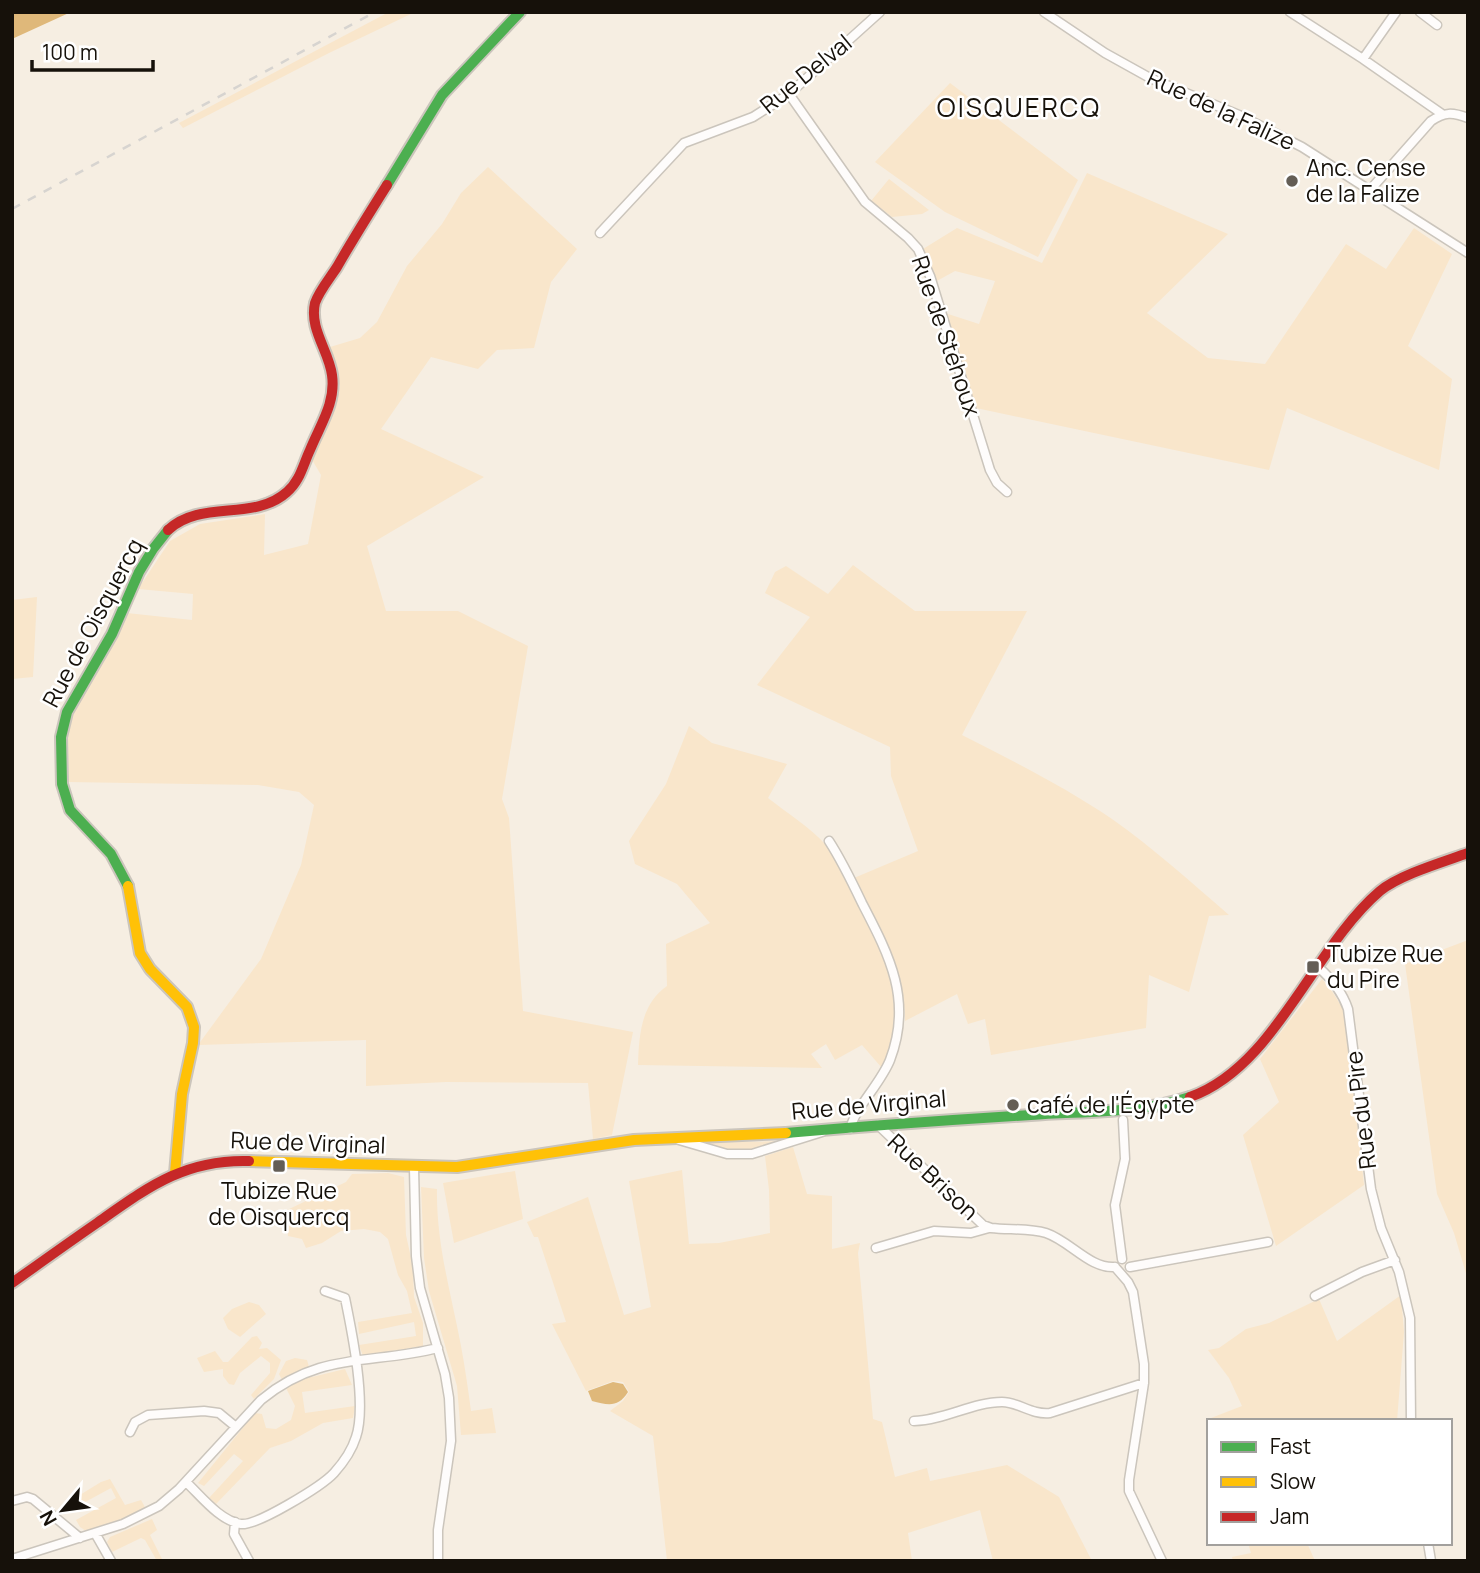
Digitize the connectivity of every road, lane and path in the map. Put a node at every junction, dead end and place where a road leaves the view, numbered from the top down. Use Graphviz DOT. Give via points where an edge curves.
graph roads {
  1 [pos="520,12"];
  2 [pos="880,12"];
  3 [pos="1044,12"];
  4 [pos="1290,12"];
  5 [pos="1396,12"];
  6 [pos="1420,12"];
  7 [pos="1437,25"];
  8 [pos="1363,58"];
  9 [pos="789,94"];
  10 [pos="1442,114"];
  11 [pos="1468,118"];
  12 [pos="1370,190"];
  13 [pos="600,233"];
  14 [pos="1468,253"];
  15 [pos="1007,492"];
  16 [pos="830,841"];
  17 [pos="1468,853"];
  18 [pos="1318,967"];
  19 [pos="1123,1120"];
  20 [pos="878,1125"];
  21 [pos="850,1129"];
  22 [pos="826,1130"];
  23 [pos="673,1138"];
  24 [pos="414,1168"];
  25 [pos="174,1173"];
  26 [pos="989,1228"];
  27 [pos="1268,1242"];
  28 [pos="876,1248"];
  29 [pos="1122,1259"];
  30 [pos="1395,1260"];
  31 [pos="1130,1266"];
  32 [pos="1118,1270"];
  33 [pos="12,1283"];
  34 [pos="325,1291"];
  35 [pos="1315,1296"];
  36 [pos="438,1348"];
  37 [pos="355,1360"];
  38 [pos="1144,1384"];
  39 [pos="1410,1419"];
  40 [pos="914,1421"];
  41 [pos="236,1427"];
  42 [pos="130,1432"];
  43 [pos="186,1482"];
  44 [pos="12,1501"];
  45 [pos="235,1522"];
  46 [pos="95,1533"];
  47 [pos="80,1538"];
  48 [pos="37,1557"];
  49 [pos="12,1559"];
  50 [pos="245,1559"];
  51 [pos="111,1561"];
  52 [pos="438,1561"];
  53 [pos="1162,1561"];
  1 -- 25 [label="street, Rue de Oisquercq" via="442,95 316,300 313,322 330,363 333,395 299,478 272,501 193,515 164,536 139,570 112,634 66,715 61,772 69,808 114,858 134,905 142,958 181,997 194,1026"];
  2 -- 9 [label="street, Rue Delval"];
  3 -- 12 [label="street, Rue de la Falize" via="1127,66 1302,147"];
  4 -- 8 [label="street"];
  5 -- 8 [label="street"];
  6 -- 7 [label="street"];
  8 -- 10 [label="street"];
  9 -- 13 [label="street, Rue Delval" via="753,117 684,143"];
  9 -- 15 [label="street, Rue de Stéhoux" via="865,202 920,253 990,470"];
  10 -- 11 [label="street"];
  10 -- 12 [label="street" via="1421,130"];
  12 -- 14 [label="street, Rue de la Falize"];
  16 -- 21 [label="street" via="879,935 899,992 898,1028 886,1071"];
  17 -- 18 [label="street, Rue de Virginal" via="1386,886 1367,902"];
  18 -- 20 [label="street, Rue de Virginal" via="1249,1059 1198,1094 1152,1106"];
  18 -- 30 [label="street, Rue du Pire" via="1336,985 1348,1009 1371,1189"];
  19 -- 29 [label="street" via="1125,1159 1115,1205"];
  20 -- 21 [label="street, Rue de Virginal"];
  20 -- 26 [label="street, Rue Brison"];
  21 -- 22 [label="street, Rue de Virginal"];
  22 -- 23 [label="street, Rue de Virginal"];
  22 -- 23 [label="street" via="752,1154 731,1155"];
  23 -- 24 [label="street, Rue de Virginal" via="482,1165"];
  24 -- 25 [label="street, Rue de Virginal" via="232,1160"];
  24 -- 36 [label="street" via="418,1266"];
  25 -- 33 [label="street, Rue de Virginal" via="136,1194"];
  26 -- 28 [label="street, Rue Brison" via="971,1233 934,1231"];
  26 -- 32 [label="street, Rue Brison" via="1048,1234"];
  27 -- 31 [label="street"];
  29 -- 31 [label="street"];
  29 -- 32 [label="street" via="1117,1262"];
  30 -- 35 [label="street"];
  30 -- 39 [label="street, Rue du Pire" via="1410,1318"];
  31 -- 32 [label="street" via="1126,1272"];
  32 -- 38 [label="street" via="1133,1292"];
  34 -- 37 [label="street" via="345,1298"];
  36 -- 37 [label="street"];
  36 -- 52 [label="street" via="449,1398 451,1441"];
  37 -- 41 [label="street" via="321,1366 289,1380 261,1400"];
  37 -- 45 [label="street" via="361,1415 348,1455 334,1474 256,1521"];
  38 -- 40 [label="street" via="1050,1413 1039,1414 1004,1402"];
  38 -- 53 [label="street" via="1129,1491"];
  41 -- 42 [label="street" via="219,1413 204,1411 148,1415 135,1422"];
  41 -- 43 [label="street"];
  43 -- 45 [label="street" via="224,1518"];
  43 -- 46 [label="street" via="143,1516"];
  44 -- 47 [label="street" via="33,1499"];
  45 -- 50 [label="street" via="234,1534"];
  46 -- 47 [label="street"];
  46 -- 51 [label="street"];
  47 -- 48 [label="street"];
  48 -- 49 [label="street"];
}
